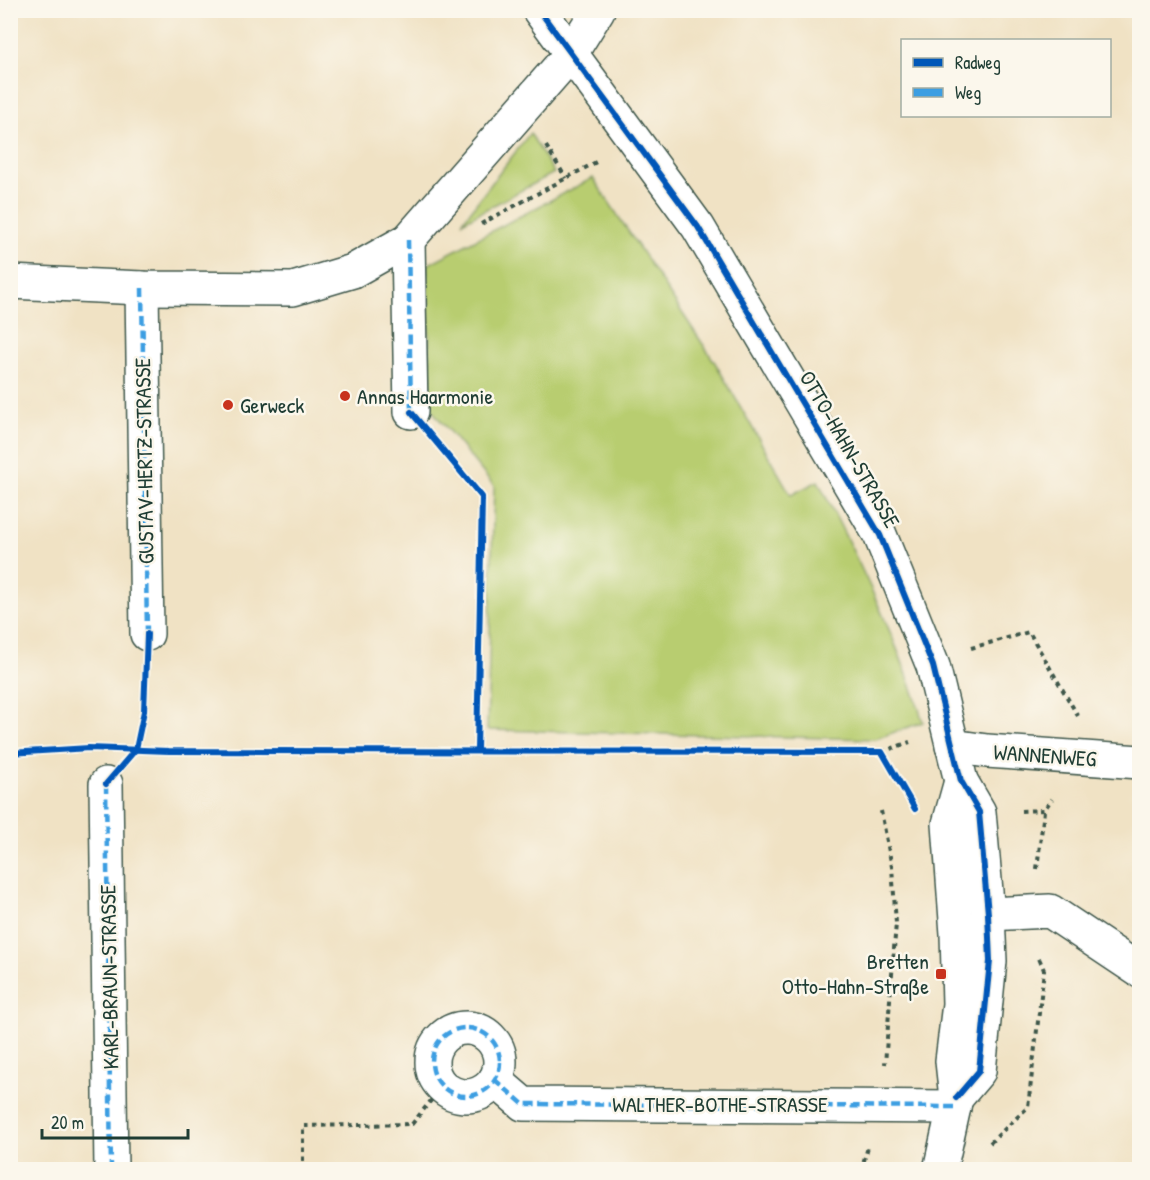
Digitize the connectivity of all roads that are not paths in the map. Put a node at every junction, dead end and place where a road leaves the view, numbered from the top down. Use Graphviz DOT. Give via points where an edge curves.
graph roads {
  1 [pos="539,10"];
  2 [pos="598,10"];
  3 [pos="570,55"];
  4 [pos="408,240"];
  5 [pos="10,282"];
  6 [pos="142,288"];
  7 [pos="411,412"];
  8 [pos="147,634"];
  9 [pos="952,746"];
  10 [pos="1140,762"];
  11 [pos="962,781"];
  12 [pos="106,784"];
  13 [pos="988,914"];
  14 [pos="1140,971"];
  15 [pos="495,1080"];
  16 [pos="955,1102"];
  17 [pos="111,1170"];
  18 [pos="940,1170"];
  1 -- 3 [label="street, OTTO-HAHN-STRASSE"];
  2 -- 3 [label="street"];
  3 -- 4 [label="street"];
  3 -- 9 [label="street, OTTO-HAHN-STRASSE" via="698,227 880,536 933,666"];
  4 -- 6 [label="street" via="353,272 292,289"];
  4 -- 7 [label="street"];
  5 -- 6 [label="street"];
  6 -- 8 [label="street, GUSTAV-HERTZ-STRASSE"];
  9 -- 10 [label="street, WANNENWEG"];
  9 -- 11 [label="street, OTTO-HAHN-STRASSE"];
  11 -- 13 [label="street, OTTO-HAHN-STRASSE" via="979,812"];
  11 -- 16 [label="street, OTTO-HAHN-STRASSE" via="949,824 958,946 959,1004 952,1061"];
  12 -- 17 [label="street, KARL-BRAUN-STRASSE"];
  13 -- 14 [label="street" via="1050,911"];
  13 -- 16 [label="street, OTTO-HAHN-STRASSE" via="990,961 979,1071"];
  15 -- 15 [label="street" via="485,1091 470,1096 456,1095 442,1087 431,1061 441,1037 465,1027 478,1029 497,1044 501,1069"];
  15 -- 16 [label="street, WALTHER-BOTHE-STRASSE" via="524,1104"];
  16 -- 18 [label="street, OTTO-HAHN-STRASSE"];
}
